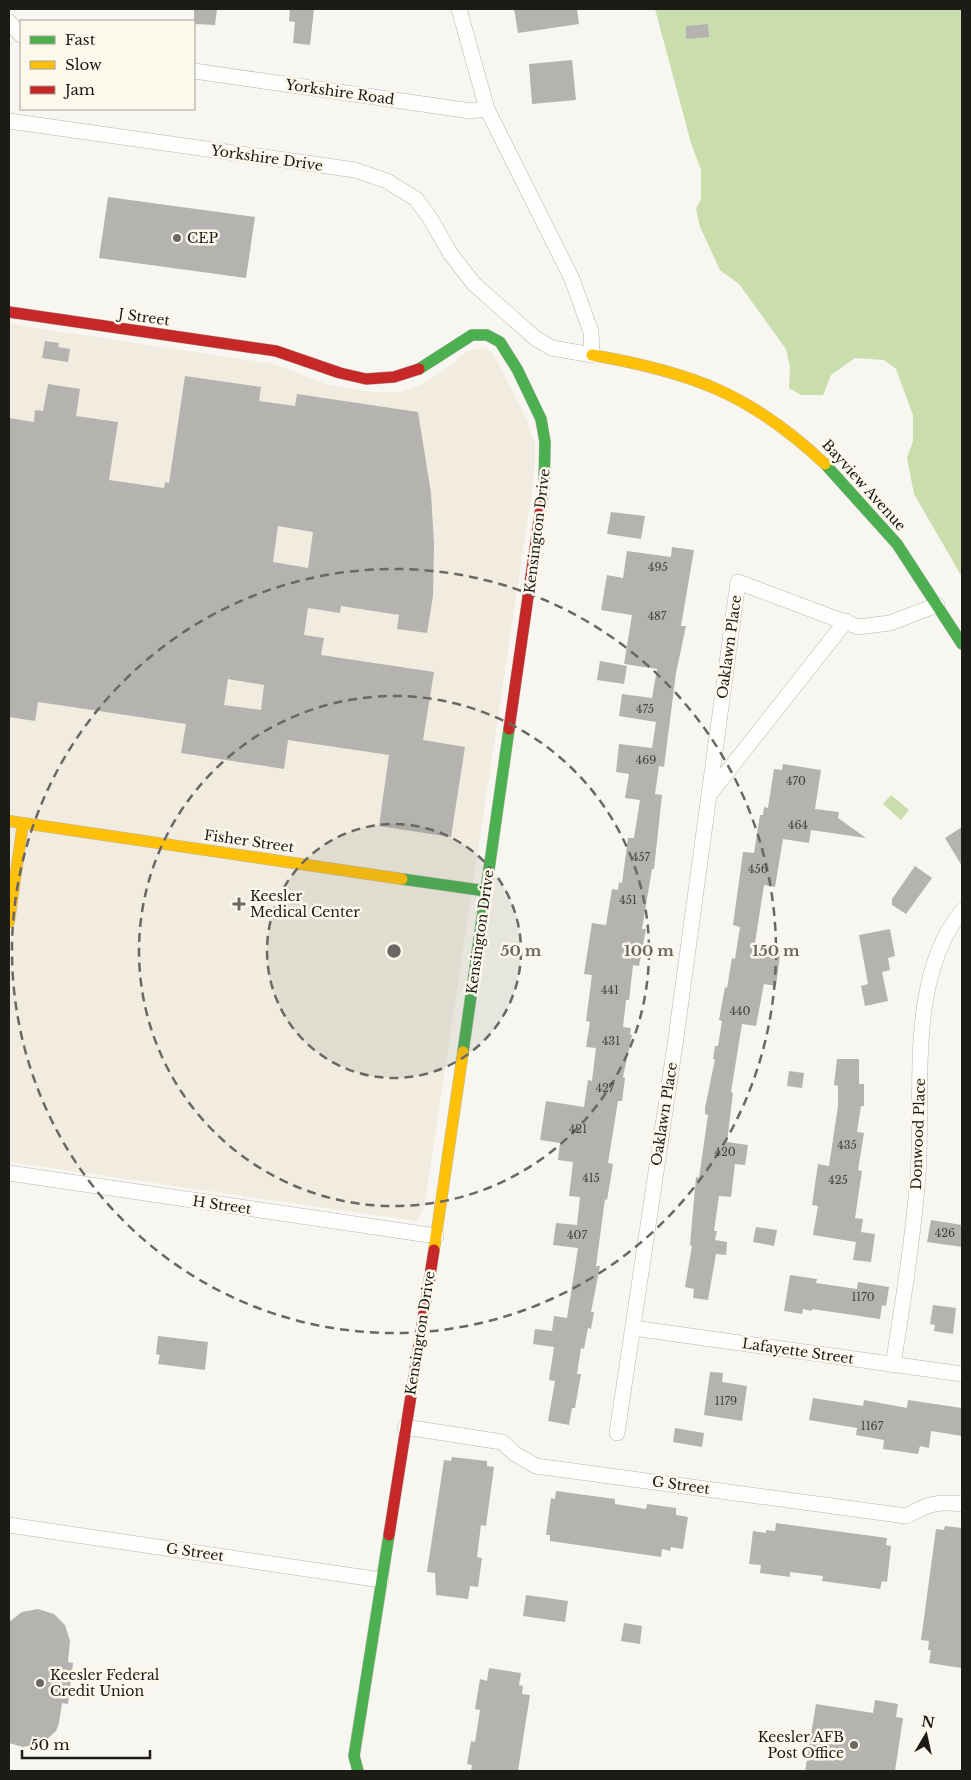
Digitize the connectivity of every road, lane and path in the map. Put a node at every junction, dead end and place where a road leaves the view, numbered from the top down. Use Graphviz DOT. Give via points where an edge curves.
graph roads {
  1 [pos="459,9"];
  2 [pos="9,22"];
  3 [pos="20,34"];
  4 [pos="195,71"];
  5 [pos="487,109"];
  6 [pos="9,121"];
  7 [pos="9,312"];
  8 [pos="276,351"];
  9 [pos="592,355"];
  10 [pos="937,605"];
  11 [pos="846,621"];
  12 [pos="962,644"];
  13 [pos="708,795"];
  14 [pos="9,821"];
  15 [pos="23,823"];
  16 [pos="486,891"];
  17 [pos="962,911"];
  18 [pos="9,922"];
  19 [pos="9,1173"];
  20 [pos="436,1236"];
  21 [pos="633,1328"];
  22 [pos="893,1364"];
  23 [pos="962,1374"];
  24 [pos="405,1427"];
  25 [pos="617,1433"];
  26 [pos="962,1504"];
  27 [pos="9,1525"];
  28 [pos="381,1580"];
  29 [pos="358,1771"];
  1 -- 5 [label="street"];
  2 -- 3 [label="street"];
  4 -- 5 [label="street, Yorkshire Road" via="471,111"];
  5 -- 9 [label="street" via="572,279 591,332"];
  6 -- 9 [label="street, Yorkshire Drive" via="355,170 387,180 416,199 474,284 535,338 552,348"];
  7 -- 8 [label="street, J Street"];
  8 -- 16 [label="street, Kensington Drive" via="328,370 357,378 376,379 417,370 437,360 469,336 489,335 501,342 543,426 546,449 544,487"];
  9 -- 10 [label="street, Bayview Avenue" via="641,363 694,378 736,397 778,422 807,445 853,492 900,547"];
  10 -- 11 [label="street, Oaklawn Place" via="870,627 858,627"];
  10 -- 12 [label="street, Bayview Avenue"];
  11 -- 13 [label="street"];
  11 -- 13 [label="street, Oaklawn Place" via="738,582"];
  13 -- 21 [label="street, Oaklawn Place"];
  14 -- 15 [label="street, Fisher Street"];
  15 -- 16 [label="street, Fisher Street"];
  15 -- 18 [label="street"];
  16 -- 20 [label="street, Kensington Drive"];
  17 -- 22 [label="street, Donwood Place" via="937,954 926,997 921,1042 918,1178"];
  19 -- 20 [label="street, H Street"];
  20 -- 24 [label="street, Kensington Drive"];
  21 -- 22 [label="street, Lafayette Street"];
  21 -- 25 [label="street, Oaklawn Place"];
  22 -- 23 [label="street, Lafayette Street"];
  24 -- 26 [label="street, G Street" via="502,1442 536,1466 906,1516 930,1503"];
  24 -- 28 [label="street, Kensington Drive"];
  27 -- 28 [label="street, G Street"];
  28 -- 29 [label="street, Kensington Drive" via="354,1756"];
}
